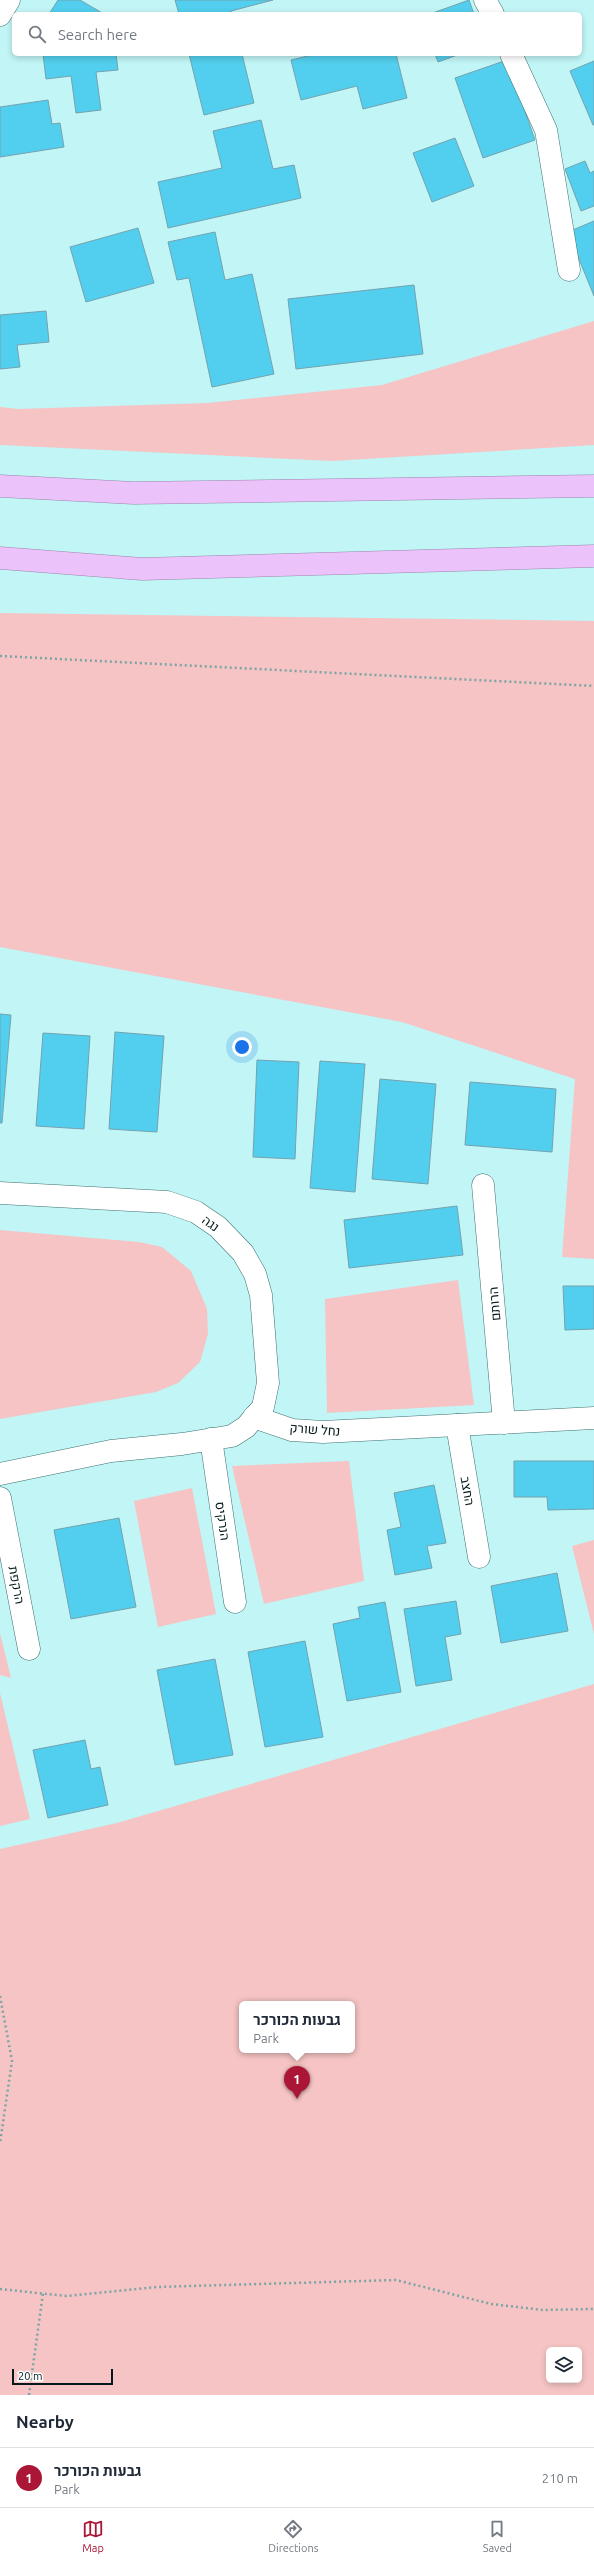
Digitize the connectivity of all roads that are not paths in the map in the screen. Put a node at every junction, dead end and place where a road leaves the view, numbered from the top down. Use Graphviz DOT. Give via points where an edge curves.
graph roads {
  1 [pos="9,0"];
  2 [pos="485,0"];
  3 [pos="492,12"];
  4 [pos="0,15"];
  5 [pos="512,56"];
  6 [pos="569,270"];
  7 [pos="0,486"];
  8 [pos="594,486"];
  9 [pos="594,556"];
  10 [pos="0,558"];
  11 [pos="483,1185"];
  12 [pos="0,1194"];
  13 [pos="254,1417"];
  14 [pos="594,1418"];
  15 [pos="504,1423"];
  16 [pos="457,1425"];
  17 [pos="211,1439"];
  18 [pos="0,1474"];
  19 [pos="0,1498"];
  20 [pos="479,1556"];
  21 [pos="235,1602"];
  22 [pos="29,1649"];
  1 -- 4 [label="street"];
  2 -- 3 [label="street"];
  5 -- 6 [label="street" via="546,130"];
  7 -- 8 [label="highway" via="134,492"];
  9 -- 10 [label="highway" via="142,569"];
  11 -- 15 [label="street, הרותם"];
  12 -- 13 [label="street, נגה" via="166,1202 196,1212 218,1227 243,1253 255,1274 261,1295 268,1383 263,1407"];
  13 -- 16 [label="street, נחל שורק" via="292,1430 323,1432"];
  13 -- 17 [label="street" via="246,1427 232,1436"];
  14 -- 15 [label="street, נחל שורק"];
  15 -- 16 [label="street, נחל שורק"];
  16 -- 20 [label="street, החצב"];
  17 -- 18 [label="street" via="111,1451"];
  17 -- 21 [label="street, הנרקיס"];
  19 -- 22 [label="street, הרקפת"];
}
